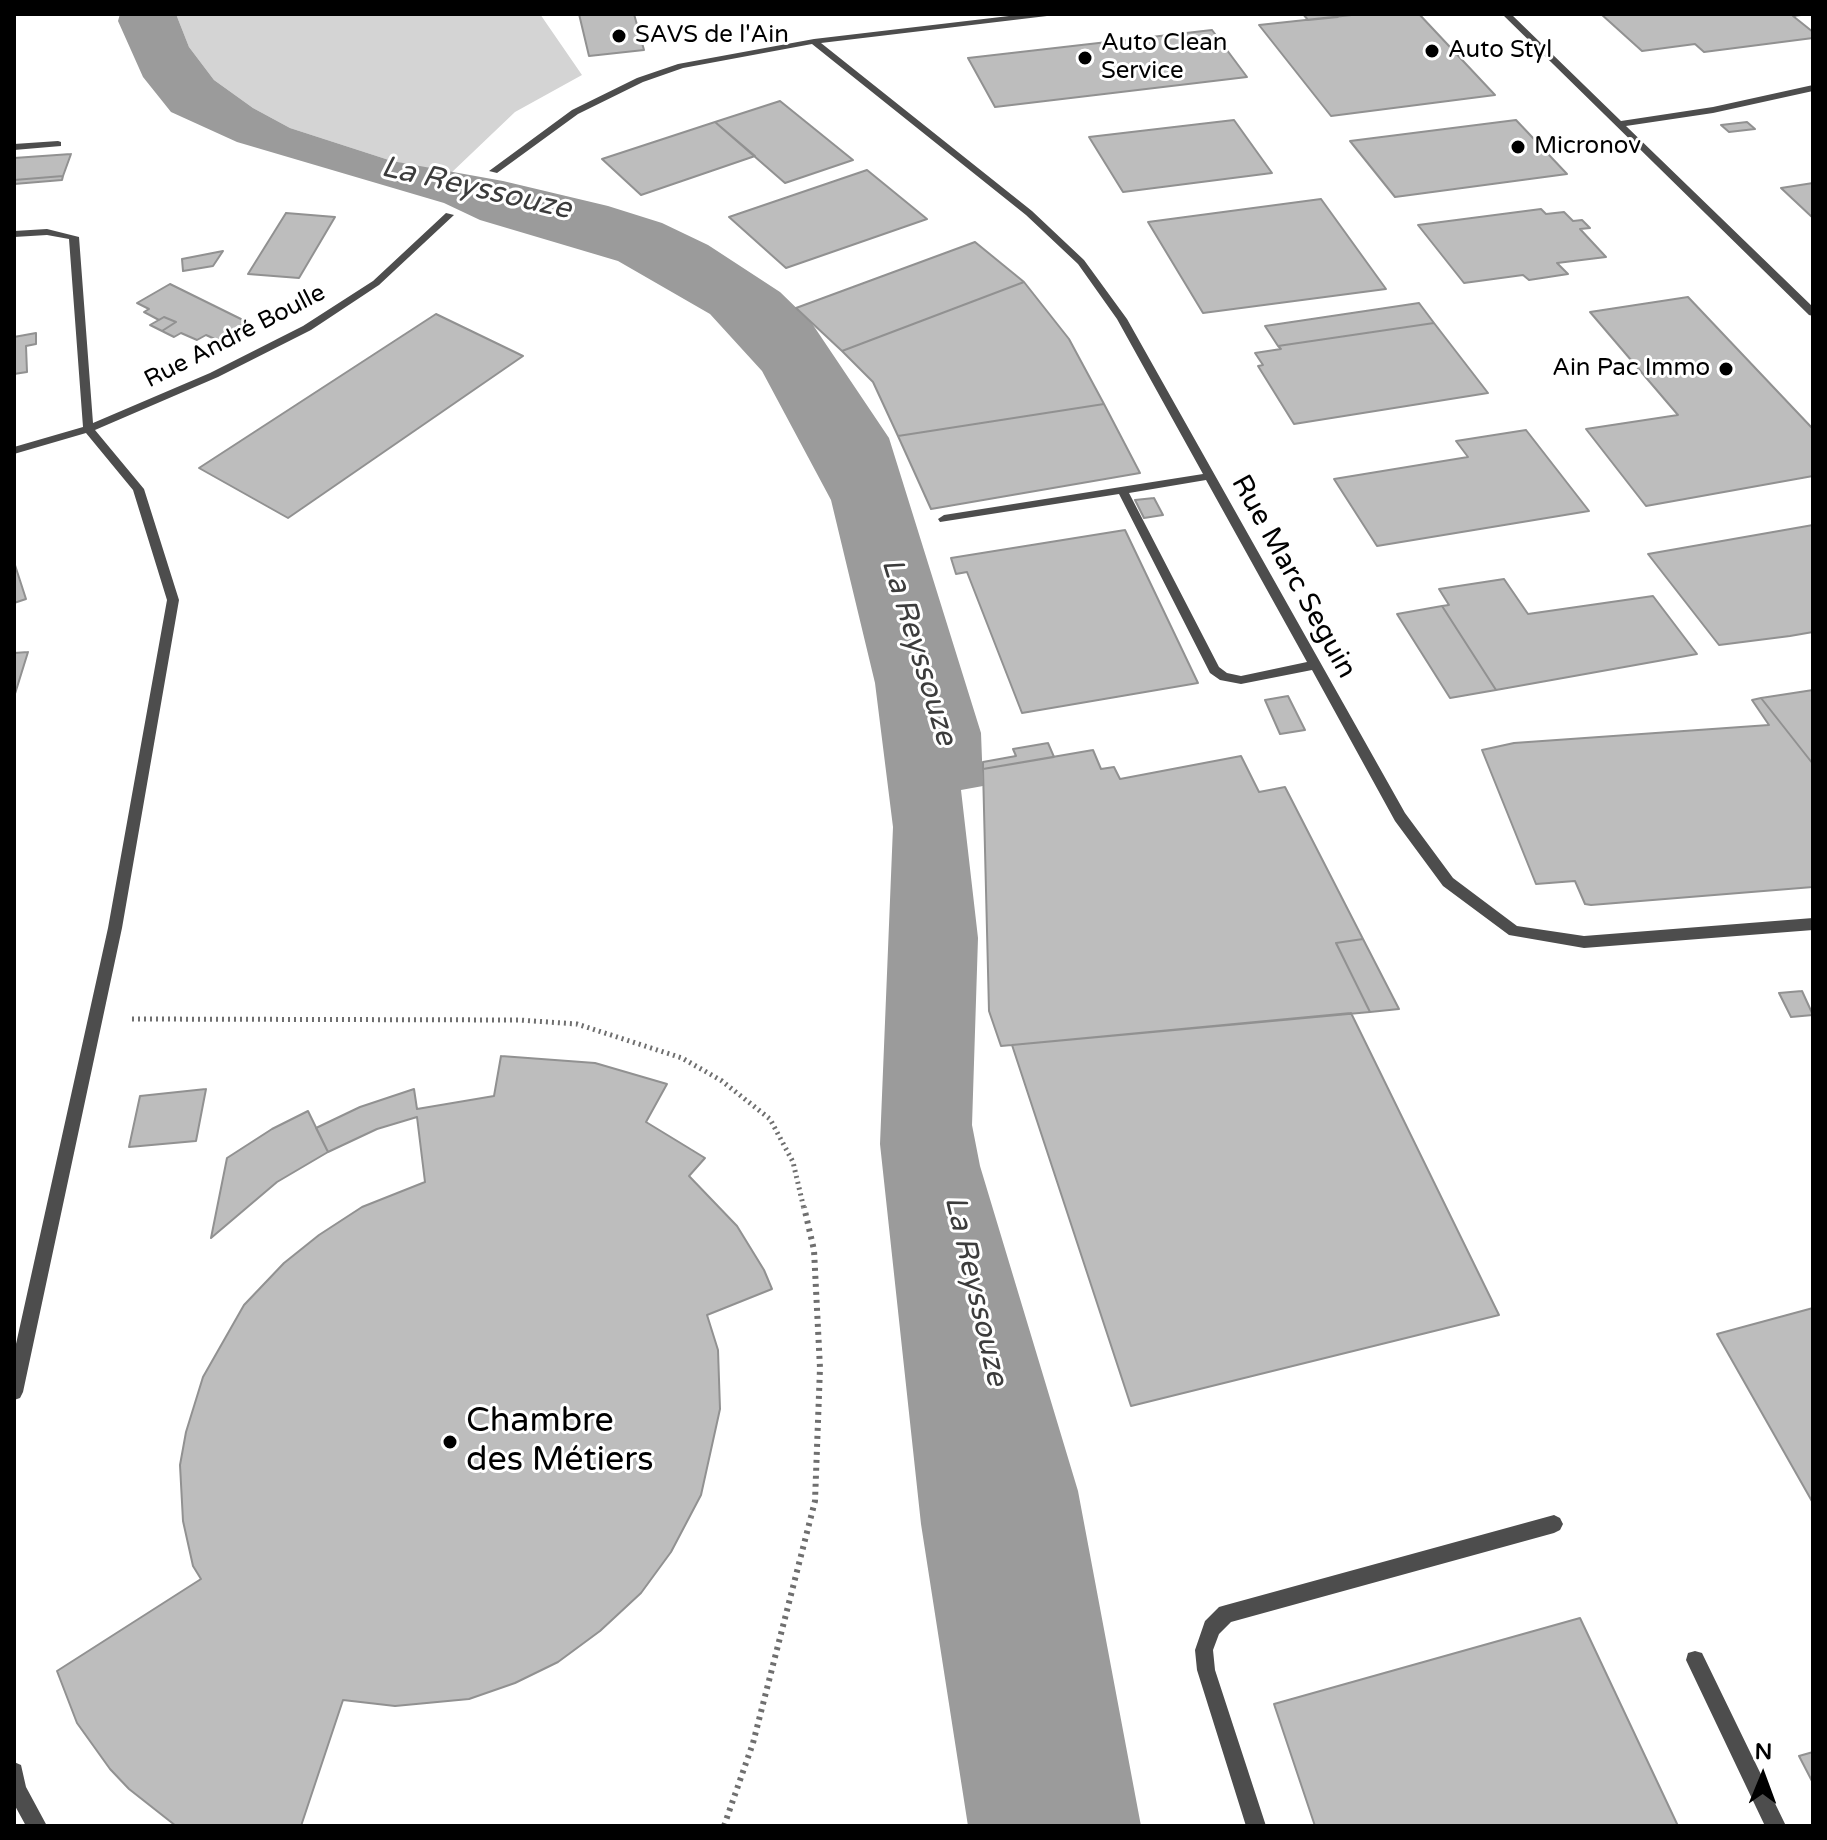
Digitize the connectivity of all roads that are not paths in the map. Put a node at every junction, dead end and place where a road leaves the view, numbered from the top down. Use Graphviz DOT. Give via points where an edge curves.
graph roads {
  1 [pos="1047,14"];
  2 [pos="1506,14"];
  3 [pos="814,41"];
  4 [pos="1813,88"];
  5 [pos="1619,124"];
  6 [pos="58,144"];
  7 [pos="14,147"];
  8 [pos="494,171"];
  9 [pos="449,215"];
  10 [pos="14,234"];
  11 [pos="1813,293"];
  12 [pos="1795,296"];
  13 [pos="1813,313"];
  14 [pos="88,429"];
  15 [pos="14,451"];
  16 [pos="1210,476"];
  17 [pos="1122,490"];
  18 [pos="944,519"];
  19 [pos="1316,665"];
  20 [pos="1813,924"];
  21 [pos="14,1392"];
  22 [pos="1554,1524"];
  23 [pos="1695,1660"];
  24 [pos="14,1772"];
  25 [pos="37,1826"];
  26 [pos="1256,1826"];
  27 [pos="1776,1826"];
  1 -- 3 [label="street"];
  2 -- 5 [label="street"];
  3 -- 8 [label="street" via="705,61 640,80 575,112"];
  3 -- 16 [label="street, Rue Marc Seguin" via="1029,213 1081,262 1122,319"];
  4 -- 5 [label="street"];
  5 -- 12 [label="street"];
  6 -- 7 [label="street"];
  9 -- 14 [label="street, Rue André Boulle" via="376,283 307,328"];
  10 -- 14 [label="street" via="74,237"];
  11 -- 12 [label="street"];
  12 -- 13 [label="street"];
  14 -- 15 [label="street, Rue André Boulle"];
  14 -- 21 [label="street" via="138,489 173,600 115,928"];
  16 -- 17 [label="street"];
  16 -- 19 [label="street, Rue Marc Seguin"];
  17 -- 18 [label="street"];
  17 -- 19 [label="street" via="1214,670 1241,680"];
  19 -- 20 [label="street, Rue Marc Seguin" via="1400,817 1448,882 1514,931 1584,942"];
  22 -- 26 [label="street" via="1226,1614 1212,1628 1204,1650 1206,1670"];
  23 -- 27 [label="street"];
  24 -- 25 [label="street" via="17,1790"];
}
